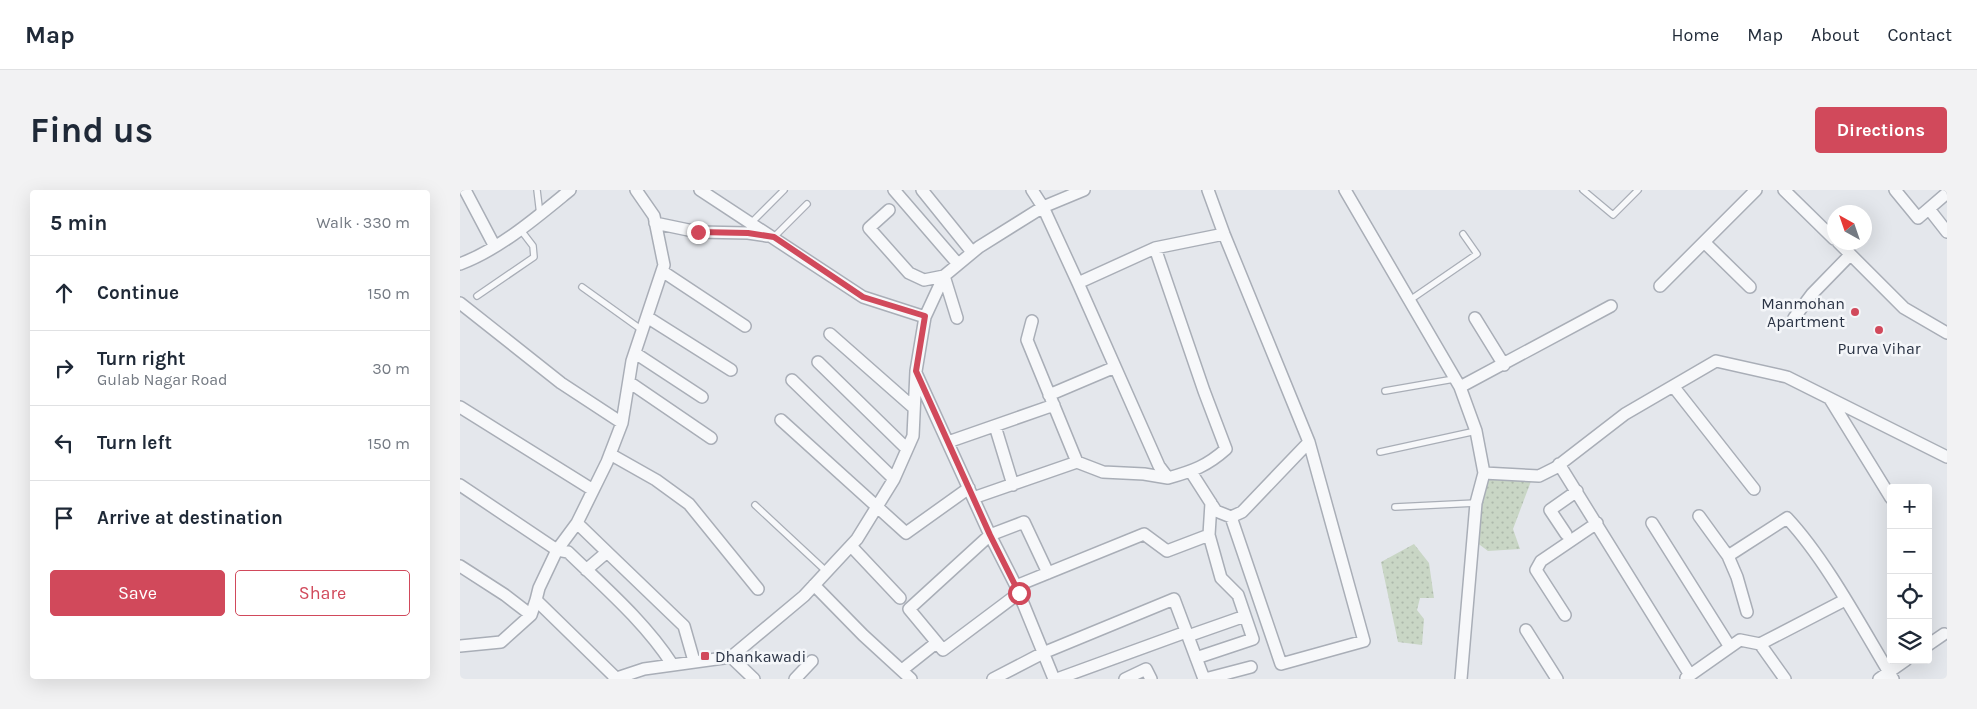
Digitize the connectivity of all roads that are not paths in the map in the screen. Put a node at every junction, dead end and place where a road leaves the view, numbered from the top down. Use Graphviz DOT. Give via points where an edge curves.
graph roads {
  1 [pos="465,190"];
  2 [pos="537,190"];
  3 [pos="570,190"];
  4 [pos="636,190"];
  5 [pos="700,190"];
  6 [pos="784,190"];
  7 [pos="894,190"];
  8 [pos="922,190"];
  9 [pos="1032,190"];
  10 [pos="1084,190"];
  11 [pos="1208,190"];
  12 [pos="1345,190"];
  13 [pos="1583,190"];
  14 [pos="1638,190"];
  15 [pos="1756,190"];
  16 [pos="1784,190"];
  17 [pos="1895,190"];
  18 [pos="1947,193"];
  19 [pos="807,204"];
  20 [pos="1043,207"];
  21 [pos="1929,209"];
  22 [pos="889,210"];
  23 [pos="540,215"];
  24 [pos="656,223"];
  25 [pos="751,223"];
  26 [pos="520,228"];
  27 [pos="1947,232"];
  28 [pos="1827,233"];
  29 [pos="1224,234"];
  30 [pos="1463,234"];
  31 [pos="774,237"];
  32 [pos="1704,242"];
  33 [pos="494,245"];
  34 [pos="1155,248"];
  35 [pos="1846,250"];
  36 [pos="972,252"];
  37 [pos="1850,254"];
  38 [pos="460,264"];
  39 [pos="958,264"];
  40 [pos="662,271"];
  41 [pos="944,276"];
  42 [pos="1078,283"];
  43 [pos="1660,286"];
  44 [pos="582,287"];
  45 [pos="1750,287"];
  46 [pos="477,296"];
  47 [pos="1410,300"];
  48 [pos="460,303"];
  49 [pos="1611,306"];
  50 [pos="925,316"];
  51 [pos="647,317"];
  52 [pos="957,318"];
  53 [pos="1475,318"];
  54 [pos="1794,318"];
  55 [pos="1032,321"];
  56 [pos="745,326"];
  57 [pos="642,330"];
  58 [pos="1946,331"];
  59 [pos="830,334"];
  60 [pos="635,353"];
  61 [pos="818,362"];
  62 [pos="1504,365"];
  63 [pos="1115,367"];
  64 [pos="731,370"];
  65 [pos="916,371"];
  66 [pos="792,380"];
  67 [pos="629,382"];
  68 [pos="1457,383"];
  69 [pos="1673,386"];
  70 [pos="1385,391"];
  71 [pos="702,397"];
  72 [pos="1830,399"];
  73 [pos="1052,400"];
  74 [pos="460,407"];
  75 [pos="914,408"];
  76 [pos="781,420"];
  77 [pos="622,423"];
  78 [pos="994,426"];
  79 [pos="1476,431"];
  80 [pos="711,438"];
  81 [pos="948,442"];
  82 [pos="1309,442"];
  83 [pos="907,449"];
  84 [pos="1380,452"];
  85 [pos="610,454"];
  86 [pos="1947,457"];
  87 [pos="1077,462"];
  88 [pos="1559,464"];
  89 [pos="1191,472"];
  90 [pos="1484,473"];
  91 [pos="1168,478"];
  92 [pos="894,479"];
  93 [pos="460,484"];
  94 [pos="1013,484"];
  95 [pos="1754,489"];
  96 [pos="593,490"];
  97 [pos="1577,491"];
  98 [pos="1887,492"];
  99 [pos="971,493"];
  100 [pos="1211,503"];
  101 [pos="1476,503"];
  102 [pos="755,505"];
  103 [pos="878,506"];
  104 [pos="1395,507"];
  105 [pos="1231,516"];
  106 [pos="1699,516"];
  107 [pos="1597,522"];
  108 [pos="577,523"];
  109 [pos="1652,523"];
  110 [pos="1209,534"];
  111 [pos="1566,534"];
  112 [pos="990,535"];
  113 [pos="851,546"];
  114 [pos="557,550"];
  115 [pos="607,552"];
  116 [pos="1728,556"];
  117 [pos="460,566"];
  118 [pos="586,570"];
  119 [pos="827,572"];
  120 [pos="1048,573"];
  121 [pos="814,585"];
  122 [pos="758,589"];
  123 [pos="1017,589"];
  124 [pos="900,598"];
  125 [pos="536,600"];
  126 [pos="1845,600"];
  127 [pos="1747,612"];
  128 [pos="531,615"];
  129 [pos="1565,615"];
  130 [pos="1245,616"];
  131 [pos="1526,630"];
  132 [pos="1187,634"];
  133 [pos="1944,634"];
  134 [pos="1932,642"];
  135 [pos="936,643"];
  136 [pos="1760,644"];
  137 [pos="460,646"];
  138 [pos="1730,647"];
  139 [pos="1043,654"];
  140 [pos="731,657"];
  141 [pos="1196,658"];
  142 [pos="694,661"];
  143 [pos="812,661"];
  144 [pos="672,664"];
  145 [pos="1902,664"];
  146 [pos="1251,667"];
  147 [pos="902,670"];
  148 [pos="1891,676"];
  149 [pos="1688,677"];
  150 [pos="995,678"];
  151 [pos="615,679"];
  152 [pos="754,679"];
  153 [pos="795,679"];
  154 [pos="912,679"];
  155 [pos="1056,679"];
  156 [pos="1125,679"];
  157 [pos="1151,679"];
  158 [pos="1205,679"];
  159 [pos="1461,679"];
  160 [pos="1557,679"];
  161 [pos="1785,679"];
  162 [pos="1879,679"];
  1 -- 33 [label="street"];
  2 -- 23 [label="lane"];
  3 -- 23 [label="street"];
  4 -- 24 [label="street"];
  5 -- 25 [label="street"];
  6 -- 25 [label="lane"];
  7 -- 39 [label="street"];
  8 -- 36 [label="street"];
  9 -- 20 [label="street"];
  10 -- 20 [label="street"];
  11 -- 29 [label="street"];
  12 -- 47 [label="street"];
  13 -- 14 [label="lane" via="1613,215"];
  15 -- 32 [label="street"];
  16 -- 28 [label="street"];
  17 -- 21 [label="street" via="1918,218"];
  18 -- 21 [label="street"];
  19 -- 31 [label="lane"];
  20 -- 36 [label="street"];
  20 -- 42 [label="street"];
  21 -- 27 [label="street"];
  22 -- 41 [label="street" via="869,228 909,273 924,280"];
  23 -- 26 [label="street"];
  24 -- 31 [label="street" via="698,232"];
  24 -- 40 [label="street" via="664,264"];
  25 -- 31 [label="street"];
  26 -- 33 [label="street"];
  26 -- 46 [label="lane" via="533,246 534,257"];
  29 -- 34 [label="street"];
  29 -- 82 [label="street"];
  30 -- 47 [label="lane" via="1477,254"];
  31 -- 50 [label="street" via="863,297"];
  32 -- 43 [label="street"];
  32 -- 45 [label="street"];
  33 -- 38 [label="street"];
  34 -- 42 [label="street"];
  34 -- 89 [label="street" via="1226,448 1210,463"];
  35 -- 37 [label="street"];
  36 -- 39 [label="street"];
  37 -- 54 [label="street"];
  37 -- 58 [label="street" via="1904,308"];
  39 -- 41 [label="street"];
  40 -- 51 [label="street"];
  40 -- 56 [label="street"];
  41 -- 50 [label="street"];
  41 -- 52 [label="street"];
  42 -- 63 [label="street"];
  44 -- 57 [label="lane"];
  47 -- 68 [label="street"];
  48 -- 77 [label="street" via="561,383"];
  49 -- 62 [label="street"];
  50 -- 65 [label="street"];
  51 -- 57 [label="street"];
  51 -- 64 [label="street"];
  53 -- 62 [label="street"];
  55 -- 73 [label="street" via="1027,340"];
  57 -- 60 [label="street"];
  59 -- 75 [label="street"];
  60 -- 67 [label="street"];
  60 -- 71 [label="street"];
  61 -- 83 [label="street"];
  62 -- 68 [label="street"];
  63 -- 73 [label="street"];
  63 -- 91 [label="street" via="1159,466"];
  65 -- 75 [label="street"];
  65 -- 81 [label="street"];
  66 -- 92 [label="street"];
  67 -- 77 [label="street"];
  67 -- 80 [label="street"];
  68 -- 70 [label="lane"];
  68 -- 79 [label="street"];
  69 -- 72 [label="street" via="1716,361 1787,377"];
  69 -- 88 [label="street" via="1625,414"];
  69 -- 95 [label="street"];
  72 -- 86 [label="street"];
  72 -- 98 [label="street"];
  73 -- 78 [label="street"];
  73 -- 87 [label="street"];
  74 -- 96 [label="street"];
  75 -- 83 [label="street" via="912,436"];
  76 -- 103 [label="street"];
  77 -- 85 [label="street"];
  78 -- 81 [label="street"];
  78 -- 94 [label="street"];
  79 -- 84 [label="lane"];
  79 -- 90 [label="street"];
  81 -- 99 [label="street"];
  82 -- 105 [label="street" via="1242,512"];
  82 -- 105 [label="street" via="1364,641 1281,664"];
  83 -- 92 [label="street"];
  85 -- 96 [label="street"];
  85 -- 122 [label="street" via="656,480 689,504"];
  87 -- 91 [label="street" via="1103,472"];
  87 -- 94 [label="street"];
  88 -- 90 [label="street" via="1539,476"];
  88 -- 97 [label="street"];
  89 -- 91 [label="street"];
  89 -- 100 [label="street"];
  90 -- 101 [label="street"];
  92 -- 103 [label="street"];
  93 -- 114 [label="street"];
  94 -- 99 [label="street"];
  96 -- 108 [label="street"];
  97 -- 107 [label="street"];
  97 -- 111 [label="street" via="1550,510"];
  99 -- 103 [label="street" via="906,533"];
  99 -- 112 [label="street"];
  100 -- 105 [label="street" via="1216,511"];
  100 -- 110 [label="street"];
  101 -- 104 [label="lane"];
  101 -- 159 [label="street"];
  102 -- 119 [label="lane"];
  103 -- 113 [label="street"];
  106 -- 116 [label="street"];
  107 -- 129 [label="street" via="1541,560 1536,570"];
  107 -- 149 [label="street"];
  108 -- 114 [label="street"];
  108 -- 115 [label="street"];
  109 -- 138 [label="street"];
  110 -- 120 [label="street" via="1167,551 1144,534"];
  110 -- 130 [label="street" via="1222,578 1238,595"];
  112 -- 120 [label="street" via="1024,522"];
  112 -- 123 [label="street"];
  112 -- 135 [label="street" via="908,609"];
  113 -- 119 [label="street"];
  113 -- 124 [label="street"];
  114 -- 118 [label="street" via="568,552"];
  114 -- 125 [label="street"];
  115 -- 118 [label="street"];
  115 -- 142 [label="street" via="684,626"];
  116 -- 126 [label="street" via="1787,518 1800,532"];
  116 -- 127 [label="street" via="1738,577"];
  117 -- 128 [label="street" via="505,594"];
  118 -- 144 [label="street" via="660,646"];
  119 -- 121 [label="street"];
  120 -- 123 [label="street"];
  121 -- 140 [label="street" via="782,617"];
  121 -- 147 [label="street"];
  123 -- 135 [label="street" via="943,650"];
  123 -- 139 [label="street"];
  125 -- 128 [label="street"];
  125 -- 151 [label="street"];
  126 -- 136 [label="street"];
  126 -- 148 [label="street"];
  128 -- 137 [label="street" via="501,642"];
  130 -- 132 [label="street"];
  130 -- 141 [label="street" via="1253,639"];
  131 -- 160 [label="street"];
  132 -- 139 [label="street" via="1174,599"];
  132 -- 141 [label="street"];
  132 -- 155 [label="street"];
  133 -- 134 [label="street"];
  135 -- 147 [label="street"];
  136 -- 138 [label="street" via="1740,640"];
  136 -- 161 [label="street"];
  138 -- 149 [label="street"];
  139 -- 150 [label="street"];
  139 -- 155 [label="street"];
  140 -- 142 [label="street"];
  140 -- 152 [label="street"];
  141 -- 158 [label="street"];
  142 -- 144 [label="street"];
  143 -- 153 [label="street"];
  144 -- 151 [label="street"];
  145 -- 148 [label="street"];
  146 -- 158 [label="street"];
  147 -- 154 [label="street"];
  148 -- 162 [label="street"];
  156 -- 157 [label="street" via="1146,669"];
}
